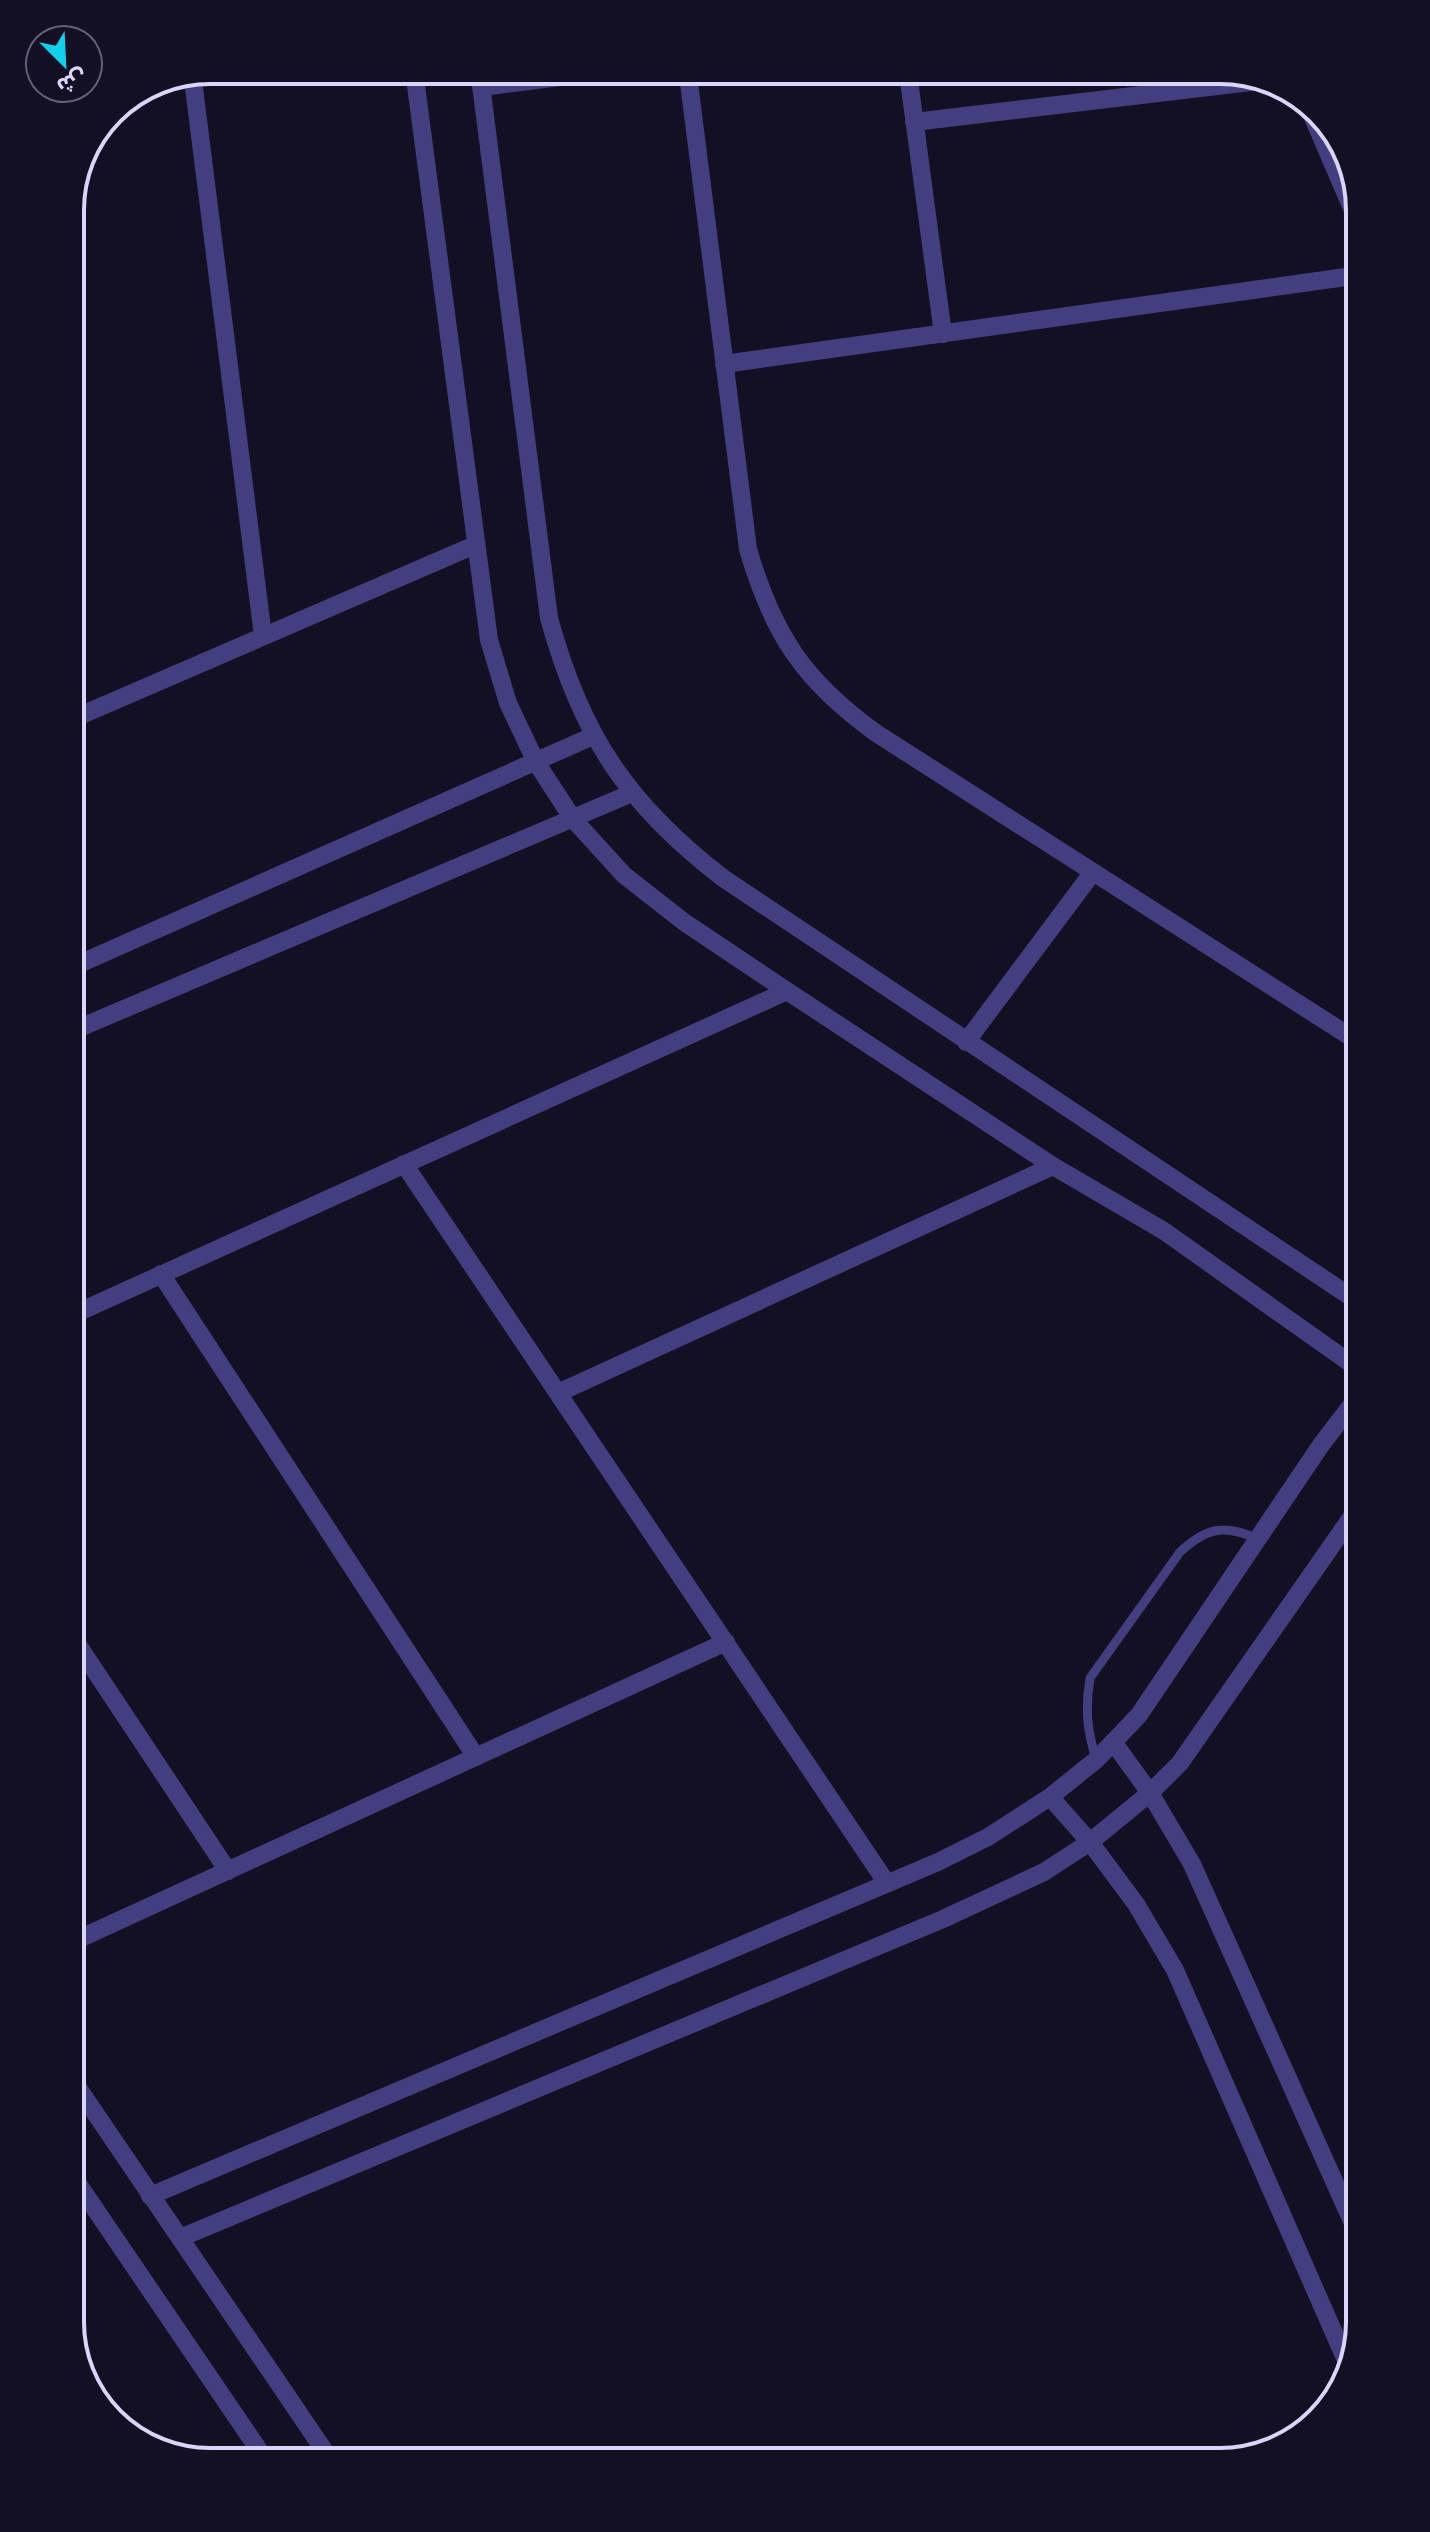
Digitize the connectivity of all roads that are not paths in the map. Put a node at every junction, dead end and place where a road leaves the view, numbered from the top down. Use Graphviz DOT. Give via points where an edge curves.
graph roads {
  1 [pos="416,84"];
  2 [pos="481,84"];
  3 [pos="689,84"];
  4 [pos="909,84"];
  5 [pos="1230,84"];
  6 [pos="194,85"];
  7 [pos="914,122"];
  8 [pos="1319,132"];
  9 [pos="1344,191"];
  10 [pos="1346,277"];
  11 [pos="943,334"];
  12 [pos="724,364"];
  13 [pos="475,545"];
  14 [pos="263,636"];
  15 [pos="84,714"];
  16 [pos="593,736"];
  17 [pos="536,762"];
  18 [pos="632,793"];
  19 [pos="573,819"];
  20 [pos="1093,872"];
  21 [pos="84,962"];
  22 [pos="787,991"];
  23 [pos="84,1026"];
  24 [pos="1346,1034"];
  25 [pos="966,1042"];
  26 [pos="404,1164"];
  27 [pos="1053,1166"];
  28 [pos="161,1274"];
  29 [pos="1346,1294"];
  30 [pos="84,1310"];
  31 [pos="1346,1360"];
  32 [pos="558,1393"];
  33 [pos="1346,1411"];
  34 [pos="1346,1525"];
  35 [pos="1258,1539"];
  36 [pos="726,1642"];
  37 [pos="84,1654"];
  38 [pos="1114,1743"];
  39 [pos="476,1757"];
  40 [pos="1096,1760"];
  41 [pos="1150,1793"];
  42 [pos="1050,1797"];
  43 [pos="1090,1842"];
  44 [pos="228,1871"];
  45 [pos="886,1882"];
  46 [pos="84,1937"];
  47 [pos="84,2097"];
  48 [pos="84,2193"];
  49 [pos="150,2196"];
  50 [pos="1346,2208"];
  51 [pos="180,2238"];
  52 [pos="1342,2352"];
  53 [pos="257,2448"];
  54 [pos="322,2448"];
  1 -- 13 [label="street"];
  2 -- 16 [label="street" via="549,618 562,666"];
  3 -- 12 [label="street"];
  4 -- 7 [label="street"];
  5 -- 7 [label="street"];
  6 -- 14 [label="street"];
  7 -- 11 [label="street"];
  8 -- 9 [label="street"];
  10 -- 11 [label="street"];
  11 -- 12 [label="street"];
  12 -- 20 [label="street" via="748,549 760,591 794,654 817,684 856,718"];
  13 -- 14 [label="street"];
  13 -- 17 [label="street" via="489,640 508,703"];
  14 -- 15 [label="street"];
  16 -- 17 [label="street"];
  16 -- 18 [label="street"];
  17 -- 19 [label="street"];
  17 -- 21 [label="street"];
  18 -- 19 [label="street"];
  18 -- 25 [label="street" via="723,878"];
  19 -- 22 [label="street" via="624,875"];
  19 -- 23 [label="street"];
  20 -- 24 [label="street"];
  20 -- 25 [label="street"];
  22 -- 26 [label="street"];
  22 -- 27 [label="street"];
  25 -- 29 [label="street"];
  26 -- 28 [label="street"];
  26 -- 32 [label="street"];
  27 -- 31 [label="street" via="1164,1231"];
  27 -- 32 [label="street"];
  28 -- 30 [label="street"];
  28 -- 39 [label="street"];
  32 -- 36 [label="street"];
  33 -- 35 [label="street"];
  34 -- 41 [label="street" via="1180,1763"];
  35 -- 38 [label="street" via="1139,1715"];
  35 -- 40 [label="lane" via="1238,1530 1217,1529 1196,1537 1180,1552 1090,1678 1087,1732"];
  36 -- 39 [label="street"];
  36 -- 45 [label="street"];
  37 -- 44 [label="street"];
  38 -- 40 [label="street"];
  38 -- 41 [label="street"];
  39 -- 44 [label="street"];
  40 -- 42 [label="street"];
  41 -- 43 [label="street"];
  41 -- 50 [label="street" via="1192,1864"];
  42 -- 43 [label="street"];
  42 -- 45 [label="street" via="988,1837"];
  43 -- 51 [label="street" via="1044,1872 968,1908"];
  43 -- 52 [label="street" via="1136,1904 1175,1970"];
  44 -- 46 [label="street"];
  45 -- 49 [label="street"];
  47 -- 49 [label="street"];
  48 -- 53 [label="street"];
  49 -- 51 [label="street"];
  51 -- 54 [label="street"];
}
